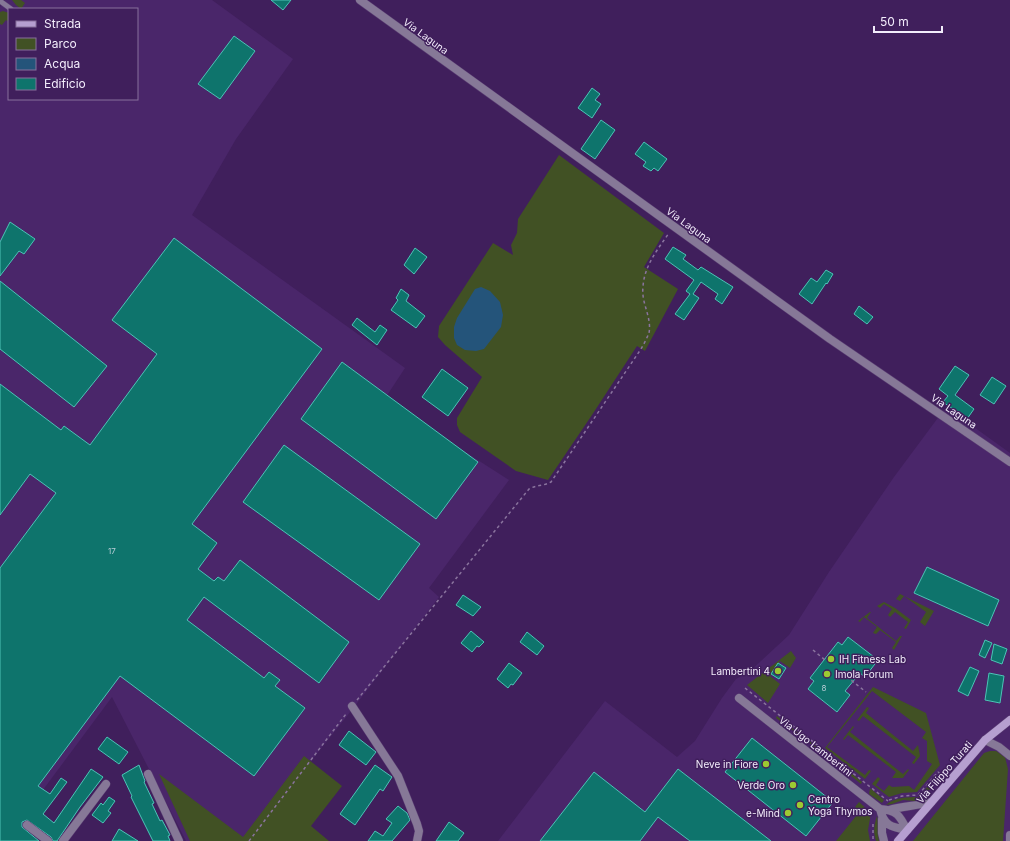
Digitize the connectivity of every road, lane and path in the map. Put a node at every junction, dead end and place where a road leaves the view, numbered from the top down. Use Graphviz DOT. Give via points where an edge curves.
graph roads {
  1 [pos="360,0"];
  2 [pos="0,1"];
  3 [pos="10,8"];
  4 [pos="674,226"];
  5 [pos="1010,462"];
  6 [pos="813,650"];
  7 [pos="825,660"];
  8 [pos="842,673"];
  9 [pos="745,688"];
  10 [pos="866,692"];
  11 [pos="739,698"];
  12 [pos="352,706"];
  13 [pos="1010,720"];
  14 [pos="985,740"];
  15 [pos="1010,756"];
  16 [pos="148,774"];
  17 [pos="106,784"];
  18 [pos="888,801"];
  19 [pos="931,802"];
  20 [pos="880,809"];
  21 [pos="890,810"];
  22 [pos="882,819"];
  23 [pos="27,825"];
  24 [pos="907,830"];
  25 [pos="1010,835"];
  26 [pos="48,841"];
  27 [pos="63,841"];
  28 [pos="179,841"];
  29 [pos="249,841"];
  30 [pos="417,841"];
  31 [pos="884,841"];
  32 [pos="898,841"];
  33 [pos="1010,841"];
  1 -- 4 [label="street, Via Laguna"];
  2 -- 3 [label="lane"];
  4 -- 5 [label="street, Via Laguna" via="830,339"];
  4 -- 12 [label="path" via="645,274 642,288 650,321 649,333 641,350 551,482 529,489"];
  6 -- 7 [label="path"];
  8 -- 10 [label="path"];
  9 -- 18 [label="path"];
  11 -- 20 [label="street, Via Ugo Lambertini"];
  12 -- 29 [label="path"];
  12 -- 30 [label="street" via="398,776 418,824"];
  13 -- 14 [label="main road, Via Filippo Turati"];
  14 -- 15 [label="street"];
  14 -- 19 [label="main road, Via Filippo Turati"];
  16 -- 28 [label="street"];
  17 -- 27 [label="street"];
  19 -- 21 [label="street"];
  19 -- 24 [label="main road, Via Filippo Turati"];
  20 -- 21 [label="street"];
  20 -- 22 [label="street"];
  21 -- 24 [label="street" via="897,814"];
  22 -- 24 [label="street" via="889,825"];
  22 -- 31 [label="street"];
  23 -- 26 [label="street"];
  24 -- 32 [label="main road, Via Filippo Turati"];
  25 -- 33 [label="street"];
}
